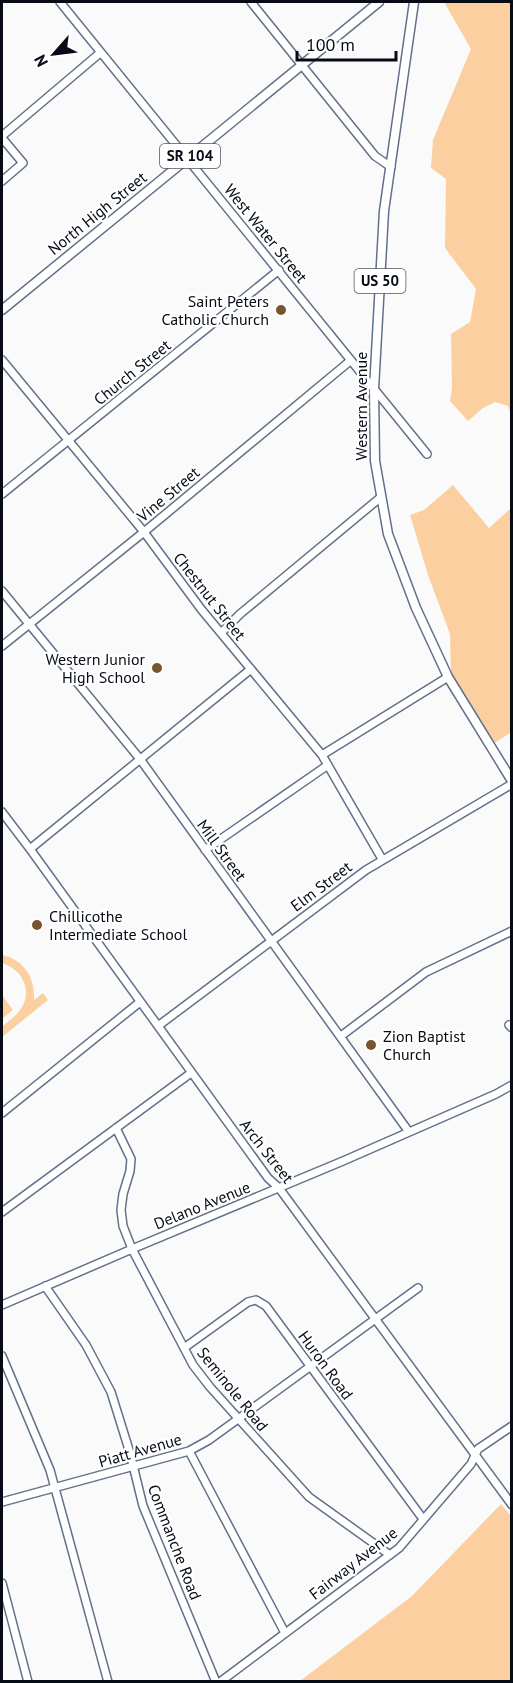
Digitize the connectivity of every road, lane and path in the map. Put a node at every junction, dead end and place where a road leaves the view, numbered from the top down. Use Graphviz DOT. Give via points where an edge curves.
graph roads {
  1 [pos="60,2"];
  2 [pos="251,2"];
  3 [pos="379,2"];
  4 [pos="414,2"];
  5 [pos="100,53"];
  6 [pos="303,65"];
  7 [pos="2,137"];
  8 [pos="188,158"];
  9 [pos="391,167"];
  10 [pos="2,181"];
  11 [pos="279,270"];
  12 [pos="2,310"];
  13 [pos="2,360"];
  14 [pos="350,361"];
  15 [pos="374,389"];
  16 [pos="69,441"];
  17 [pos="427,454"];
  18 [pos="2,494"];
  19 [pos="381,497"];
  20 [pos="144,532"];
  21 [pos="2,591"];
  22 [pos="28,624"];
  23 [pos="222,633"];
  24 [pos="2,646"];
  25 [pos="251,669"];
  26 [pos="448,677"];
  27 [pos="322,755"];
  28 [pos="140,759"];
  29 [pos="328,765"];
  30 [pos="512,782"];
  31 [pos="2,812"];
  32 [pos="30,849"];
  33 [pos="205,850"];
  34 [pos="382,859"];
  35 [pos="512,931"];
  36 [pos="271,941"];
  37 [pos="140,1002"];
  38 [pos="158,1026"];
  39 [pos="341,1036"];
  40 [pos="191,1073"];
  41 [pos="512,1085"];
  42 [pos="2,1113"];
  43 [pos="116,1128"];
  44 [pos="409,1132"];
  45 [pos="279,1188"];
  46 [pos="2,1212"];
  47 [pos="132,1249"];
  48 [pos="45,1286"];
  49 [pos="418,1288"];
  50 [pos="2,1305"];
  51 [pos="375,1320"];
  52 [pos="184,1348"];
  53 [pos="2,1356"];
  54 [pos="311,1367"];
  55 [pos="238,1419"];
  56 [pos="512,1425"];
  57 [pos="189,1451"];
  58 [pos="475,1456"];
  59 [pos="133,1466"];
  60 [pos="56,1488"];
  61 [pos="2,1502"];
  62 [pos="512,1505"];
  63 [pos="423,1520"];
  64 [pos="390,1554"];
  65 [pos="2,1583"];
  66 [pos="285,1633"];
  67 [pos="28,1682"];
  68 [pos="108,1682"];
  69 [pos="218,1682"];
  1 -- 5 [label="street, West Water Street"];
  2 -- 6 [label="street"];
  3 -- 6 [label="main road, North High Street / SR 104"];
  4 -- 9 [label="main road, Western Avenue / US 50"];
  5 -- 7 [label="street"];
  5 -- 8 [label="street, West Water Street"];
  6 -- 8 [label="main road, North High Street / SR 104"];
  6 -- 9 [label="street" via="375,156"];
  7 -- 10 [label="street" via="23,163"];
  8 -- 11 [label="street, West Water Street"];
  8 -- 12 [label="main road, North High Street / SR 104"];
  9 -- 15 [label="main road, Western Avenue / US 50" via="384,211"];
  11 -- 14 [label="street, West Water Street"];
  11 -- 16 [label="street, Church Street"];
  13 -- 16 [label="street, Chestnut Street"];
  14 -- 15 [label="street, West Water Street"];
  14 -- 20 [label="street, Vine Street"];
  15 -- 17 [label="street, West Water Street"];
  15 -- 19 [label="main road, Western Avenue / US 50" via="375,461"];
  16 -- 18 [label="street, Church Street"];
  16 -- 20 [label="street, Chestnut Street"];
  19 -- 23 [label="street"];
  19 -- 26 [label="main road, Western Avenue / US 50" via="402,574"];
  20 -- 22 [label="street, Vine Street"];
  20 -- 23 [label="street, Chestnut Street"];
  21 -- 22 [label="street, Mill Street"];
  22 -- 24 [label="street, Vine Street"];
  22 -- 28 [label="street, Mill Street"];
  23 -- 25 [label="street, Chestnut Street"];
  25 -- 27 [label="street, Chestnut Street"];
  25 -- 28 [label="street"];
  26 -- 27 [label="street"];
  26 -- 30 [label="main road, Western Avenue / US 50"];
  27 -- 29 [label="street, Chestnut Street"];
  28 -- 32 [label="street"];
  28 -- 33 [label="street, Mill Street"];
  29 -- 33 [label="street"];
  29 -- 34 [label="street, Chestnut Street"];
  30 -- 34 [label="street, Elm Street"];
  31 -- 32 [label="street, Arch Street"];
  32 -- 37 [label="street, Arch Street"];
  33 -- 36 [label="street, Mill Street"];
  34 -- 36 [label="street, Elm Street"];
  35 -- 39 [label="street" via="426,972"];
  36 -- 38 [label="street, Elm Street"];
  36 -- 39 [label="street, Mill Street"];
  37 -- 38 [label="street, Arch Street"];
  37 -- 42 [label="street"];
  38 -- 40 [label="street, Arch Street"];
  39 -- 44 [label="street, Mill Street"];
  40 -- 43 [label="street"];
  40 -- 45 [label="street, Arch Street"];
  41 -- 44 [label="street, Delano Avenue"];
  43 -- 46 [label="street"];
  43 -- 47 [label="street, Seminole Road" via="131,1159 121,1210"];
  44 -- 45 [label="street, Delano Avenue"];
  45 -- 47 [label="street, Delano Avenue"];
  45 -- 51 [label="street, Arch Street"];
  47 -- 48 [label="street, Delano Avenue"];
  47 -- 52 [label="street, Seminole Road"];
  48 -- 50 [label="street, Delano Avenue"];
  48 -- 59 [label="street, Commanche Road" via="100,1368 118,1411"];
  49 -- 51 [label="street, Piatt Avenue"];
  51 -- 54 [label="street, Piatt Avenue"];
  51 -- 58 [label="street, Arch Street"];
  52 -- 54 [label="street, Huron Road" via="256,1300 266,1306"];
  52 -- 55 [label="street, Seminole Road"];
  53 -- 60 [label="street"];
  54 -- 55 [label="street, Piatt Avenue"];
  54 -- 63 [label="street, Huron Road"];
  55 -- 57 [label="street, Piatt Avenue"];
  55 -- 64 [label="street, Seminole Road" via="309,1497"];
  56 -- 58 [label="street, Fairway Avenue" via="483,1445"];
  57 -- 59 [label="street, Piatt Avenue"];
  57 -- 66 [label="street"];
  58 -- 62 [label="street, Arch Street"];
  58 -- 63 [label="street, Fairway Avenue"];
  59 -- 60 [label="street, Piatt Avenue"];
  59 -- 69 [label="street, Commanche Road" via="143,1506"];
  60 -- 61 [label="street, Piatt Avenue"];
  60 -- 68 [label="street"];
  63 -- 64 [label="street, Fairway Avenue"];
  64 -- 66 [label="street, Fairway Avenue"];
  65 -- 67 [label="street"];
  66 -- 69 [label="street, Fairway Avenue"];
}
